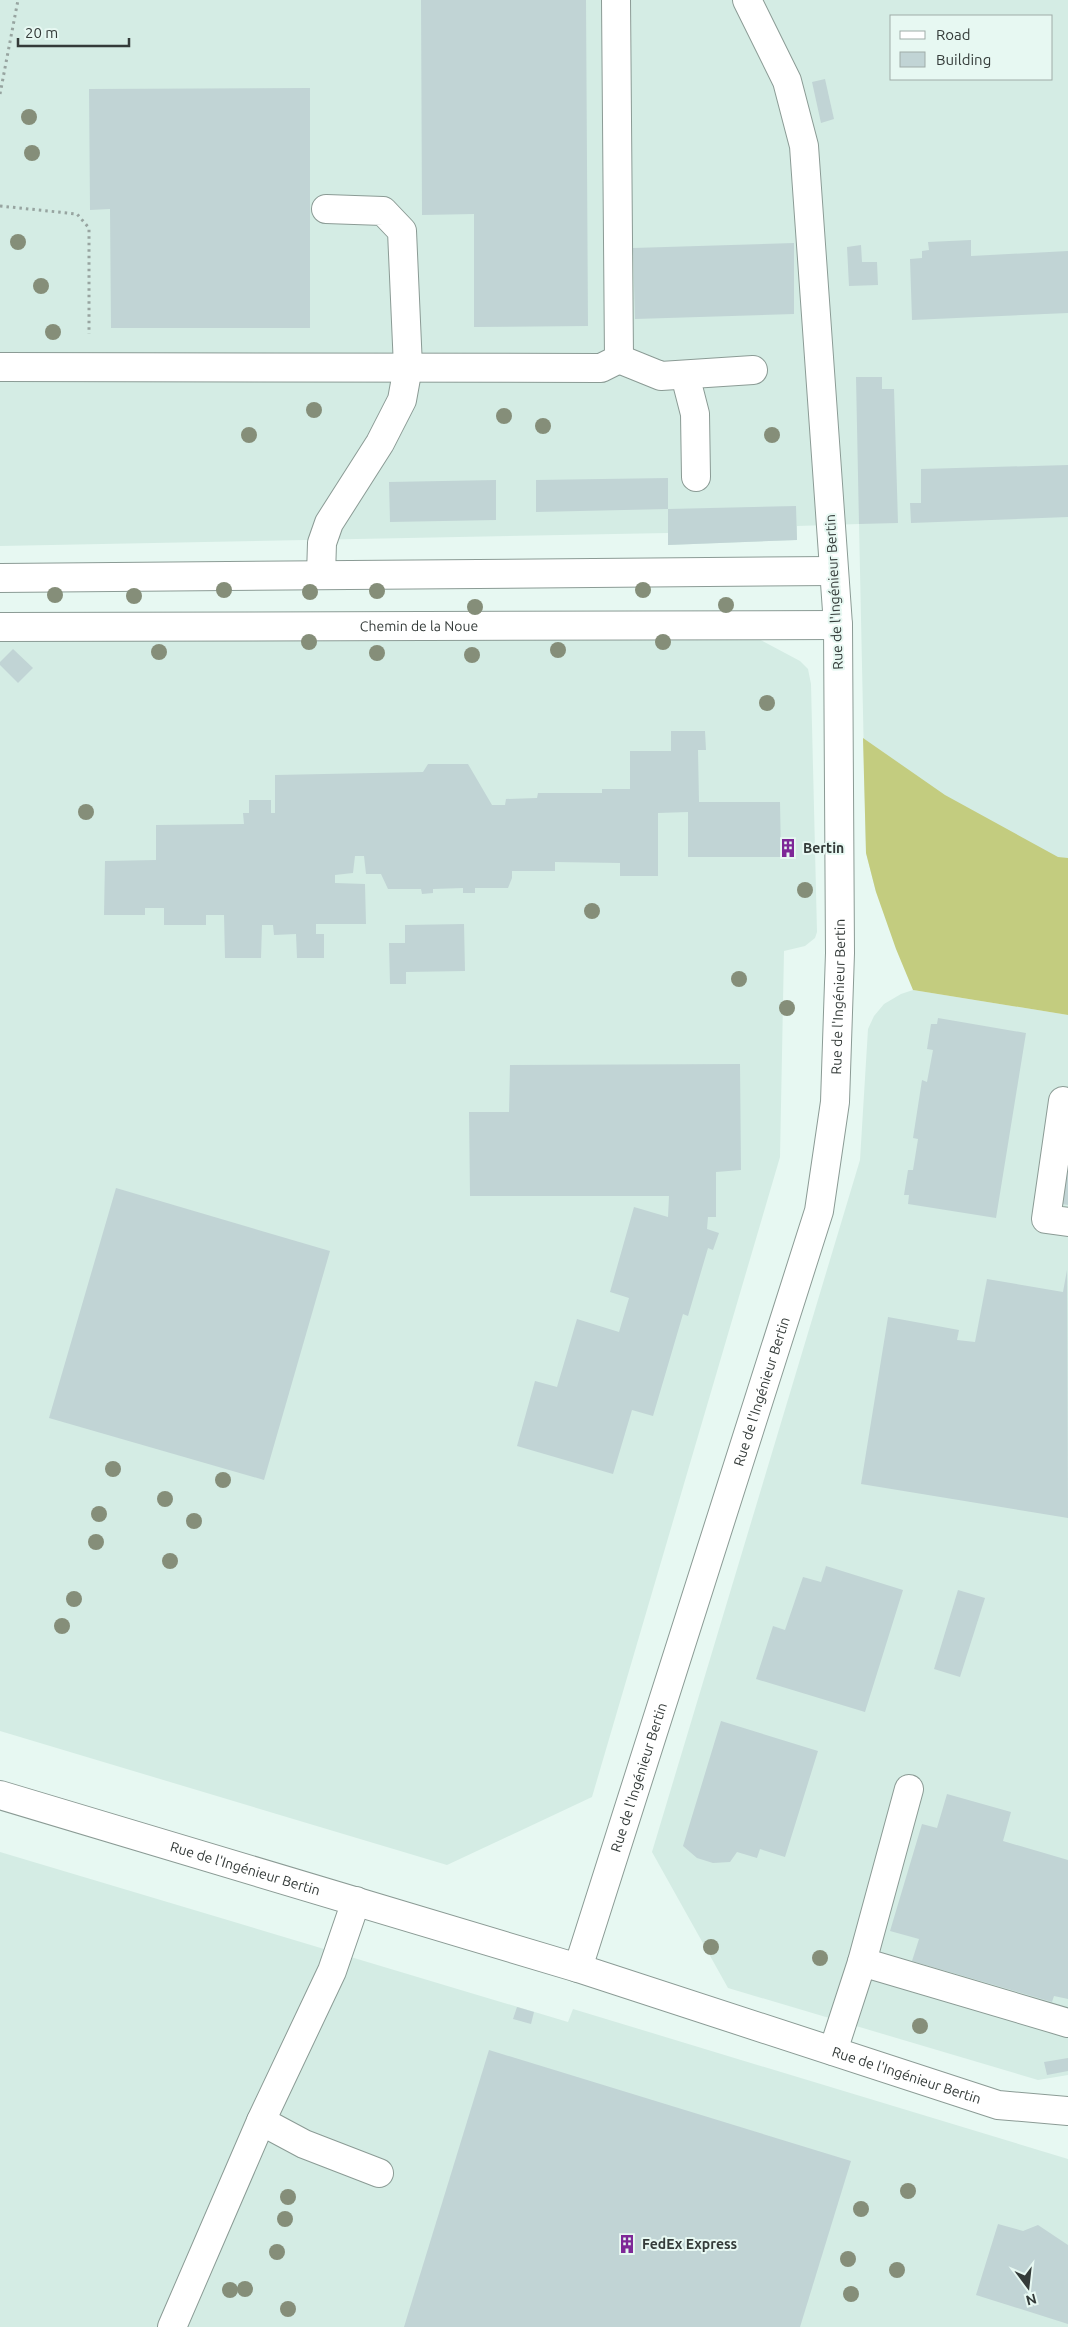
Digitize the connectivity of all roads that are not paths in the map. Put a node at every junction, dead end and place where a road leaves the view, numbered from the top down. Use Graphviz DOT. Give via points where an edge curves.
graph roads {
  1 [pos="616,0"];
  2 [pos="747,0"];
  3 [pos="326,209"];
  4 [pos="619,359"];
  5 [pos="0,367"];
  6 [pos="408,367"];
  7 [pos="753,370"];
  8 [pos="685,375"];
  9 [pos="696,477"];
  10 [pos="832,571"];
  11 [pos="321,575"];
  12 [pos="0,578"];
  13 [pos="838,626"];
  14 [pos="0,627"];
  15 [pos="1063,1101"];
  16 [pos="1068,1222"];
  17 [pos="909,1789"];
  18 [pos="0,1795"];
  19 [pos="356,1901"];
  20 [pos="862,1962"];
  21 [pos="578,1968"];
  22 [pos="1068,2023"];
  23 [pos="833,2051"];
  24 [pos="1068,2111"];
  25 [pos="261,2121"];
  26 [pos="379,2172"];
  27 [pos="172,2327"];
  1 -- 4 [label="street"];
  2 -- 10 [label="street, Rue de l'Ingénieur Bertin" via="786,81 804,146"];
  3 -- 6 [label="street" via="383,211 402,231"];
  4 -- 6 [label="street" via="601,368"];
  4 -- 8 [label="street" via="661,376"];
  5 -- 6 [label="street"];
  6 -- 11 [label="street" via="402,400 380,443 329,523 322,544"];
  7 -- 8 [label="street"];
  8 -- 9 [label="street" via="695,414"];
  10 -- 11 [label="street"];
  10 -- 13 [label="street, Rue de l'Ingénieur Bertin"];
  11 -- 12 [label="street"];
  13 -- 14 [label="street, Chemin de la Noue"];
  13 -- 21 [label="street, Rue de l'Ingénieur Bertin" via="840,953 835,1102 820,1211"];
  15 -- 16 [label="street" via="1046,1219"];
  17 -- 20 [label="street"];
  18 -- 19 [label="street, Rue de l'Ingénieur Bertin"];
  19 -- 21 [label="street, Rue de l'Ingénieur Bertin"];
  19 -- 25 [label="street" via="332,1971"];
  20 -- 22 [label="street"];
  20 -- 23 [label="street"];
  21 -- 23 [label="street, Rue de l'Ingénieur Bertin"];
  23 -- 24 [label="street, Rue de l'Ingénieur Bertin" via="998,2105"];
  25 -- 26 [label="street" via="304,2144"];
  25 -- 27 [label="street"];
}
